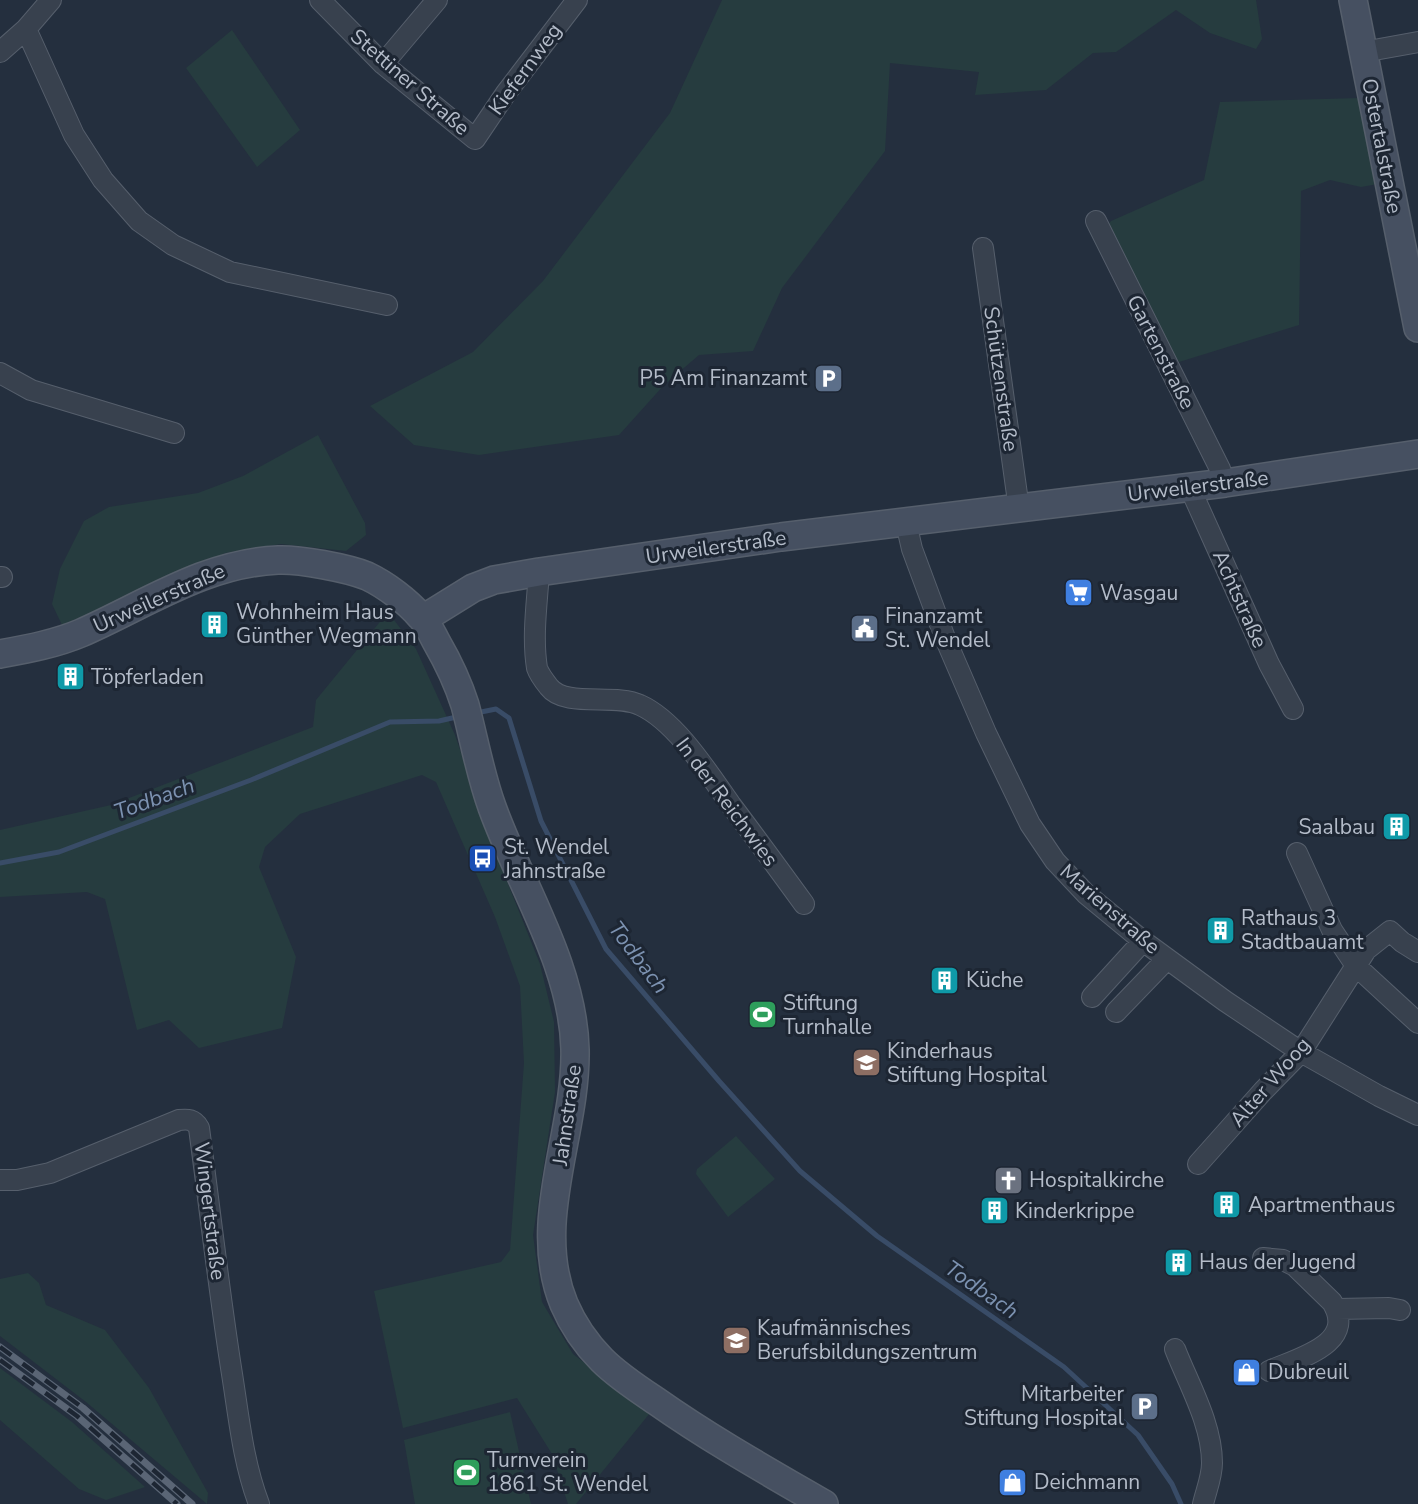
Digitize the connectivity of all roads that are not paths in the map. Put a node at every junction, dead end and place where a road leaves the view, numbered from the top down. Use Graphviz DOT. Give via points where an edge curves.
graph roads {
  1 [pos="51,0"];
  2 [pos="320,0"];
  3 [pos="437,0"];
  4 [pos="577,0"];
  5 [pos="1353,0"];
  6 [pos="26,29"];
  7 [pos="1418,42"];
  8 [pos="0,52"];
  9 [pos="1363,52"];
  10 [pos="383,64"];
  11 [pos="475,139"];
  12 [pos="1096,221"];
  13 [pos="983,248"];
  14 [pos="387,305"];
  15 [pos="1418,328"];
  16 [pos="0,373"];
  17 [pos="174,433"];
  18 [pos="1418,454"];
  19 [pos="1225,483"];
  20 [pos="1190,488"];
  21 [pos="1019,509"];
  22 [pos="906,523"];
  23 [pos="539,572"];
  24 [pos="423,619"];
  25 [pos="0,654"];
  26 [pos="1293,709"];
  27 [pos="1297,854"];
  28 [pos="804,904"];
  29 [pos="1143,941"];
  30 [pos="1418,952"];
  31 [pos="1167,959"];
  32 [pos="1356,966"];
  33 [pos="1092,997"];
  34 [pos="1116,1012"];
  35 [pos="1418,1023"];
  36 [pos="1301,1052"];
  37 [pos="1418,1115"];
  38 [pos="1198,1164"];
  39 [pos="0,1180"];
  40 [pos="1263,1258"];
  41 [pos="1337,1309"];
  42 [pos="1400,1310"];
  43 [pos="1175,1349"];
  44 [pos="1269,1371"];
  45 [pos="259,1504"];
  46 [pos="824,1504"];
  47 [pos="1203,1504"];
  1 -- 6 [label="street"];
  2 -- 10 [label="street, Stettiner Straße"];
  3 -- 10 [label="street"];
  4 -- 11 [label="street, Kiefernweg"];
  5 -- 9 [label="main road, Ostertalstraße"];
  6 -- 8 [label="street"];
  6 -- 14 [label="street" via="74,135 103,180 139,221 173,245 230,272"];
  7 -- 9 [label="street"];
  9 -- 15 [label="main road, Ostertalstraße"];
  10 -- 11 [label="street, Stettiner Straße"];
  12 -- 19 [label="street, Gartenstraße"];
  13 -- 21 [label="street, Schützenstraße"];
  16 -- 17 [label="street" via="31,390"];
  18 -- 19 [label="main road, Urweilerstraße"];
  19 -- 20 [label="main road, Urweilerstraße"];
  20 -- 21 [label="main road, Urweilerstraße"];
  20 -- 26 [label="street, Achtstraße"];
  21 -- 22 [label="main road, Urweilerstraße"];
  22 -- 23 [label="main road, Urweilerstraße"];
  22 -- 29 [label="street, Marienstraße" via="945,638 1030,824 1055,861 1086,894"];
  23 -- 24 [label="main road, Urweilerstraße" via="473,588"];
  23 -- 28 [label="street, In der Reichwies" via="538,670 551,690 561,696 612,698 640,705 662,720 690,748"];
  24 -- 25 [label="main road, Urweilerstraße" via="401,598 367,576 280,560 232,565 192,579 79,634"];
  24 -- 46 [label="main road, Jahnstraße" via="464,701 489,801 549,942 570,1004 575,1089 552,1226 554,1268 563,1302 579,1333 603,1361 638,1389 688,1424"];
  27 -- 32 [label="street" via="1332,930"];
  29 -- 31 [label="street, Marienstraße"];
  29 -- 33 [label="street"];
  30 -- 32 [label="street, Alter Woog" via="1390,931 1366,950"];
  31 -- 34 [label="street"];
  31 -- 36 [label="street, Marienstraße"];
  32 -- 35 [label="street"];
  32 -- 36 [label="street, Alter Woog"];
  36 -- 37 [label="street, Marienstraße"];
  36 -- 38 [label="street, Alter Woog"];
  39 -- 45 [label="street, Wingertstraße" via="50,1173 179,1120 195,1122 199,1128 243,1448"];
  40 -- 41 [label="street" via="1295,1266"];
  41 -- 42 [label="street"];
  41 -- 44 [label="street" via="1337,1334 1329,1343"];
  43 -- 47 [label="street" via="1210,1442 1212,1464"];
}
